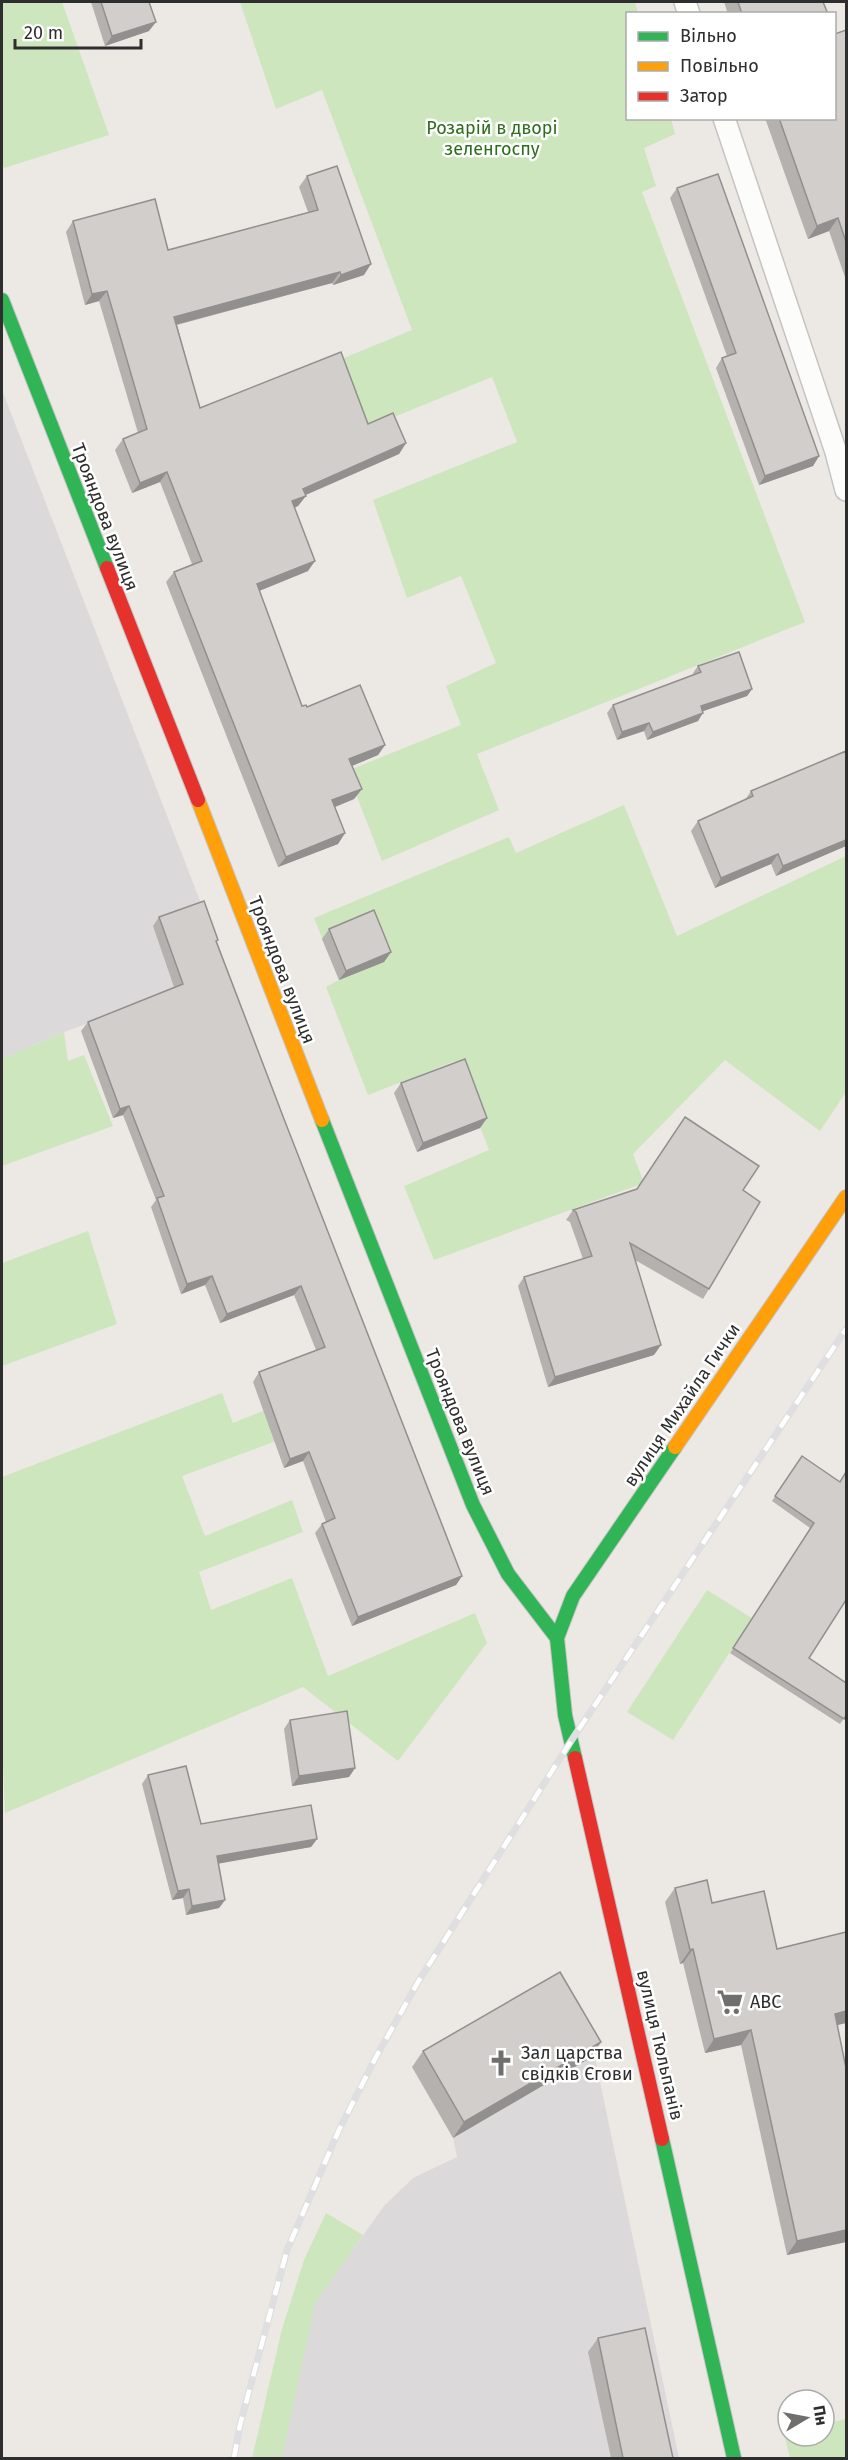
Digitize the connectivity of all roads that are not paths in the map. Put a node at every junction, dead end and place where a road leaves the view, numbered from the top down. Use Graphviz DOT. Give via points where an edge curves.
graph roads {
  1 [pos="725,120"];
  2 [pos="2,300"];
  3 [pos="846,490"];
  4 [pos="846,1197"];
  5 [pos="557,1638"];
  6 [pos="734,2458"];
  1 -- 3 [label="lane"];
  2 -- 5 [label="street, Трояндова вулиця" via="473,1505 508,1574"];
  4 -- 5 [label="street, вулиця Михайла Гички" via="573,1596"];
  5 -- 6 [label="street, вулиця Тюльпанів" via="565,1715"];
}
